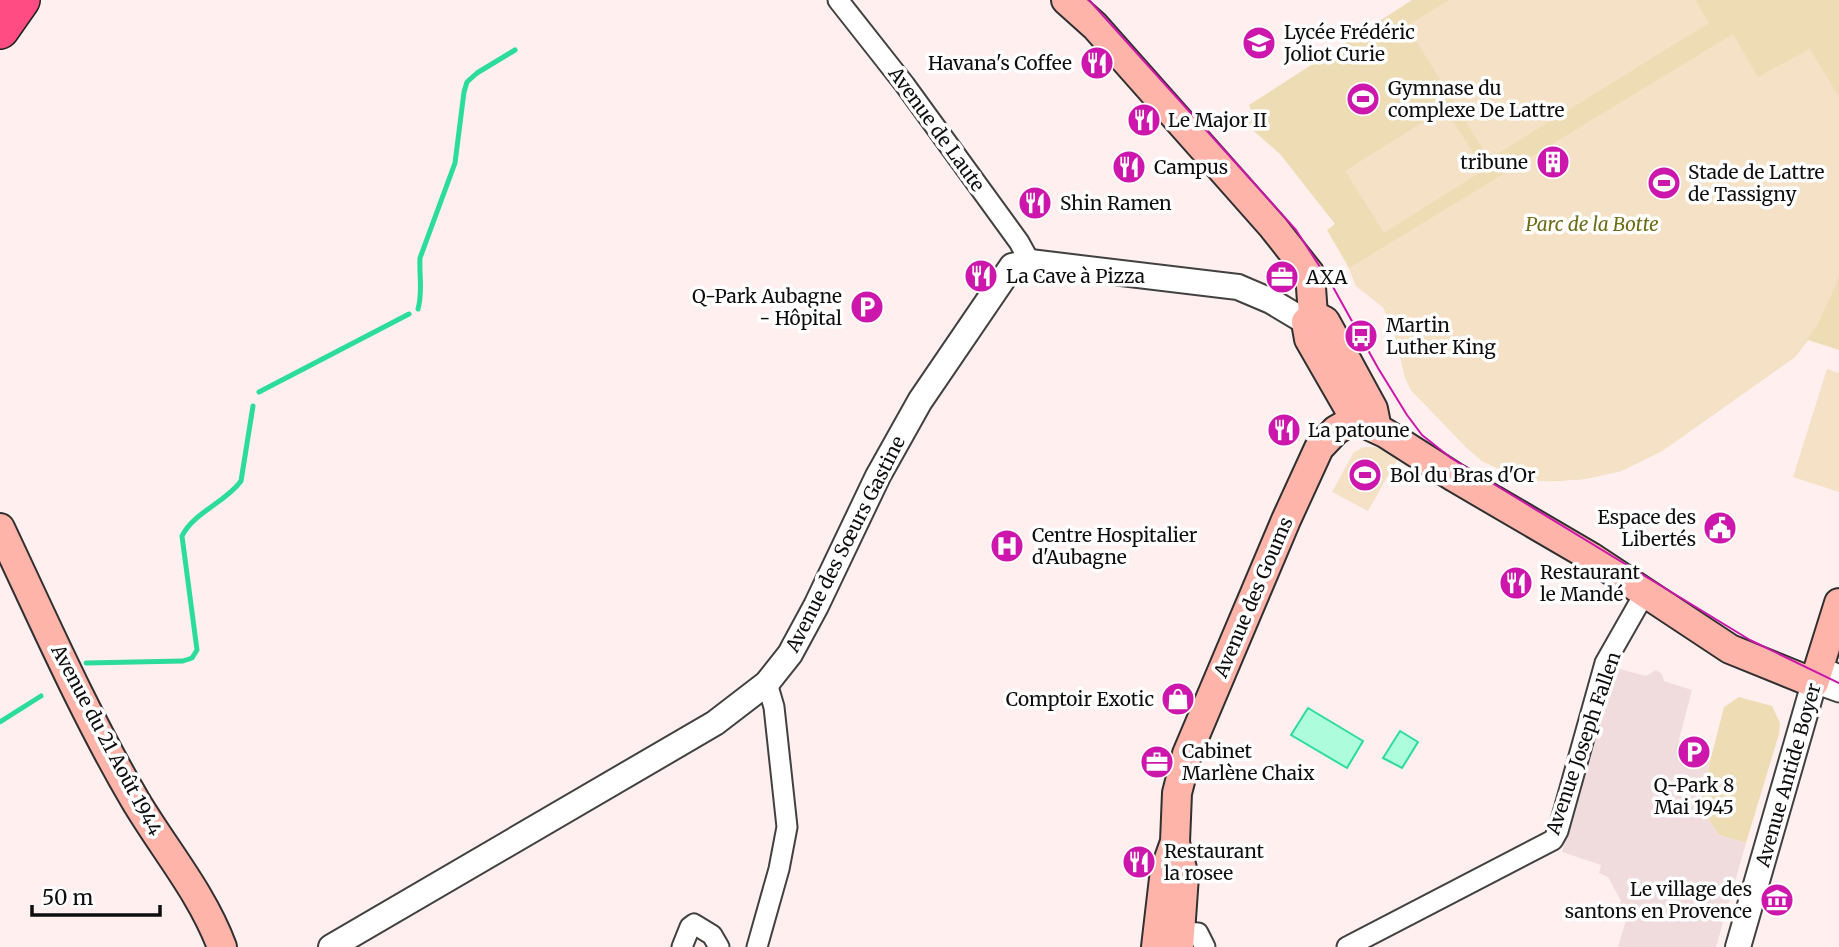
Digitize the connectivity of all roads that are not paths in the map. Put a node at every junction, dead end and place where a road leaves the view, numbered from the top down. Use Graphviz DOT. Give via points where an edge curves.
graph roads {
  1 [pos="20,0"];
  2 [pos="838,0"];
  3 [pos="1066,0"];
  4 [pos="0,30"];
  5 [pos="1030,262"];
  6 [pos="1310,318"];
  7 [pos="1366,424"];
  8 [pos="0,528"];
  9 [pos="1646,591"];
  10 [pos="1839,603"];
  11 [pos="1828,679"];
  12 [pos="767,682"];
  13 [pos="1168,939"];
  14 [pos="222,947"];
  15 [pos="331,947"];
  16 [pos="682,947"];
  17 [pos="719,947"];
  18 [pos="757,947"];
  19 [pos="1205,947"];
  20 [pos="1347,947"];
  21 [pos="1738,947"];
  1 -- 4 [label="highway"];
  2 -- 5 [label="street, Avenue de Laute" via="905,85"];
  3 -- 6 [label="main road" via="1095,26 1310,274"];
  5 -- 6 [label="street" via="1238,287"];
  5 -- 12 [label="street, Avenue des Sœurs Gastine" via="1013,266 1000,281 920,401 878,476 816,606 790,653"];
  6 -- 7 [label="main road" via="1325,321 1373,409"];
  7 -- 9 [label="main road"];
  7 -- 13 [label="main road, Avenue des Goums" via="1336,430 1318,448 1187,754 1177,793 1175,842 1184,876"];
  8 -- 14 [label="main road, Avenue du 21 Août 1944" via="135,800 197,897"];
  9 -- 11 [label="main road" via="1730,649"];
  9 -- 20 [label="street, Avenue Joseph Fallen" via="1605,663 1553,840"];
  10 -- 11 [label="main road, Avenue Antide Boyer"];
  11 -- 21 [label="street, Avenue Antide Boyer"];
  12 -- 15 [label="street, Avenue des Sœurs Gastine" via="715,723"];
  12 -- 18 [label="street" via="774,707 787,827"];
  13 -- 19 [label="street" via="1198,933"];
  16 -- 17 [label="street" via="694,924 712,935"];
}
